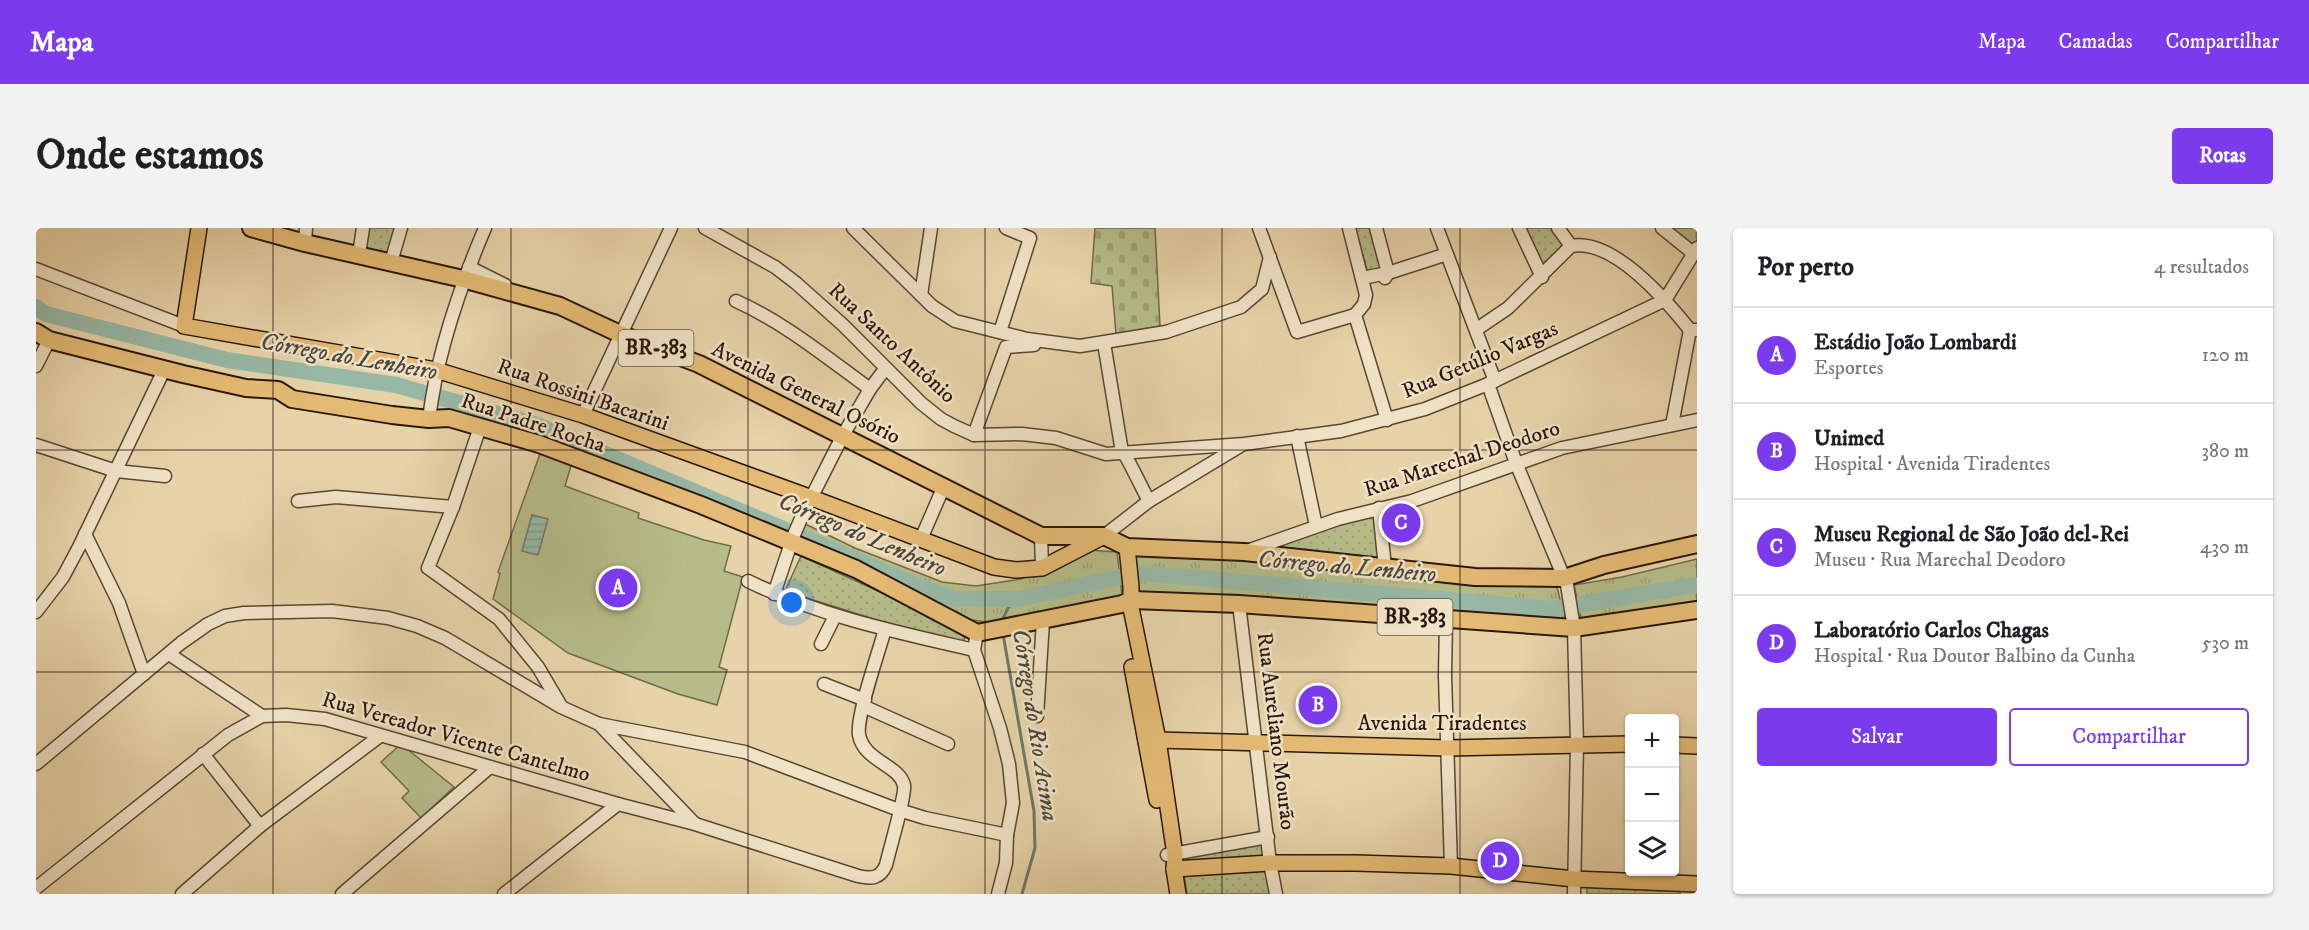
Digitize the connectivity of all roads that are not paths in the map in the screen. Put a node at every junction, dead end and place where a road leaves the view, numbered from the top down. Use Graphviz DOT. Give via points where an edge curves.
graph roads {
  1 [pos="199,228"];
  2 [pos="251,228"];
  3 [pos="363,228"];
  4 [pos="401,228"];
  5 [pos="485,228"];
  6 [pos="671,228"];
  7 [pos="705,228"];
  8 [pos="853,228"];
  9 [pos="931,228"];
  10 [pos="1006,228"];
  11 [pos="1259,228"];
  12 [pos="1349,228"];
  13 [pos="1376,228"];
  14 [pos="1437,228"];
  15 [pos="1520,228"];
  16 [pos="1558,228"];
  17 [pos="1662,228"];
  18 [pos="305,235"];
  19 [pos="1571,246"];
  20 [pos="1696,251"];
  21 [pos="359,254"];
  22 [pos="1447,254"];
  23 [pos="1270,257"];
  24 [pos="391,262"];
  25 [pos="36,269"];
  26 [pos="466,273"];
  27 [pos="1386,275"];
  28 [pos="1542,277"];
  29 [pos="1362,278"];
  30 [pos="921,295"];
  31 [pos="1665,300"];
  32 [pos="736,301"];
  33 [pos="1355,315"];
  34 [pos="184,326"];
  35 [pos="1477,329"];
  36 [pos="1693,330"];
  37 [pos="1000,332"];
  38 [pos="620,334"];
  39 [pos="43,336"];
  40 [pos="1051,343"];
  41 [pos="1104,343"];
  42 [pos="36,366"];
  43 [pos="885,369"];
  44 [pos="164,370"];
  45 [pos="436,371"];
  46 [pos="1492,382"];
  47 [pos="870,389"];
  48 [pos="430,412"];
  49 [pos="583,416"];
  50 [pos="1388,420"];
  51 [pos="1697,420"];
  52 [pos="1672,425"];
  53 [pos="480,427"];
  54 [pos="974,435"];
  55 [pos="1297,436"];
  56 [pos="842,437"];
  57 [pos="1244,444"];
  58 [pos="36,445"];
  59 [pos="1122,452"];
  60 [pos="1516,463"];
  61 [pos="116,471"];
  62 [pos="165,476"];
  63 [pos="945,486"];
  64 [pos="812,498"];
  65 [pos="298,501"];
  66 [pos="1149,501"];
  67 [pos="453,507"];
  68 [pos="1379,508"];
  69 [pos="1126,521"];
  70 [pos="1316,526"];
  71 [pos="85,534"];
  72 [pos="1041,536"];
  73 [pos="1104,536"];
  74 [pos="921,539"];
  75 [pos="792,540"];
  76 [pos="1697,544"];
  77 [pos="1127,547"];
  78 [pos="1244,552"];
  79 [pos="1042,568"];
  80 [pos="1385,568"];
  81 [pos="748,581"];
  82 [pos="1565,581"];
  83 [pos="774,594"];
  84 [pos="1128,597"];
  85 [pos="1239,604"];
  86 [pos="1697,610"];
  87 [pos="36,612"];
  88 [pos="835,616"];
  89 [pos="1446,620"];
  90 [pos="1043,621"];
  91 [pos="1574,623"];
  92 [pos="885,629"];
  93 [pos="983,632"];
  94 [pos="821,644"];
  95 [pos="974,650"];
  96 [pos="169,654"];
  97 [pos="144,674"];
  98 [pos="824,684"];
  99 [pos="864,703"];
  100 [pos="561,707"];
  101 [pos="262,716"];
  102 [pos="1037,716"];
  103 [pos="599,724"];
  104 [pos="380,736"];
  105 [pos="1152,741"];
  106 [pos="1255,743"];
  107 [pos="948,744"];
  108 [pos="1577,744"];
  109 [pos="1625,744"];
  110 [pos="1679,745"];
  111 [pos="1697,746"];
  112 [pos="1448,748"];
  113 [pos="204,754"];
  114 [pos="36,764"];
  115 [pos="490,767"];
  116 [pos="618,804"];
  117 [pos="899,810"];
  118 [pos="695,824"];
  119 [pos="260,826"];
  120 [pos="1007,835"];
  121 [pos="1268,837"];
  122 [pos="1172,859"];
  123 [pos="1270,863"];
  124 [pos="1451,866"];
  125 [pos="1697,884"];
  126 [pos="1574,887"];
  127 [pos="36,888"];
  128 [pos="182,894"];
  129 [pos="342,894"];
  130 [pos="504,894"];
  131 [pos="998,894"];
  132 [pos="1178,894"];
  133 [pos="1276,894"];
  1 -- 34 [label="main road"];
  2 -- 18 [label="highway, Avenida General Osório / BR-383"];
  3 -- 21 [label="street"];
  4 -- 24 [label="street"];
  5 -- 26 [label="street"];
  6 -- 38 [label="street"];
  7 -- 43 [label="street, Rua Santo Antônio" via="796,283"];
  8 -- 30 [label="street"];
  9 -- 30 [label="street"];
  10 -- 37 [label="street" via="1030,238"];
  11 -- 23 [label="street"];
  12 -- 29 [label="street"];
  13 -- 27 [label="street"];
  14 -- 22 [label="street"];
  15 -- 28 [label="street"];
  16 -- 19 [label="street"];
  17 -- 20 [label="street"];
  18 -- 21 [label="highway, Avenida General Osório / BR-383"];
  19 -- 28 [label="street"];
  19 -- 31 [label="street" via="1583,244 1618,260"];
  20 -- 31 [label="street"];
  21 -- 24 [label="highway, Avenida General Osório / BR-383"];
  22 -- 27 [label="street"];
  22 -- 35 [label="street"];
  23 -- 33 [label="street" via="1297,332"];
  23 -- 41 [label="street" via="1262,289 1241,307 1166,332"];
  24 -- 26 [label="highway, Avenida General Osório / BR-383"];
  25 -- 34 [label="street, Rua Rossini Bacarini"];
  26 -- 38 [label="highway, Avenida General Osório / BR-383" via="560,306"];
  26 -- 45 [label="street"];
  27 -- 29 [label="street"];
  28 -- 35 [label="street"];
  29 -- 33 [label="street" via="1366,298"];
  30 -- 37 [label="street" via="956,321"];
  31 -- 36 [label="street"];
  31 -- 46 [label="street, Rua Getúlio Vargas"];
  32 -- 47 [label="street" via="782,325"];
  33 -- 50 [label="street"];
  34 -- 45 [label="main road, Rua Rossini Bacarini"];
  35 -- 46 [label="street"];
  36 -- 52 [label="street"];
  37 -- 40 [label="street"];
  38 -- 49 [label="street"];
  38 -- 56 [label="highway, Avenida General Osório / BR-383" via="699,364"];
  39 -- 42 [label="street"];
  39 -- 44 [label="highway, Rua Padre Rocha"];
  40 -- 41 [label="street"];
  40 -- 54 [label="street" via="1006,346"];
  41 -- 59 [label="street"];
  43 -- 47 [label="street"];
  43 -- 54 [label="street, Rua Santo Antônio" via="941,419"];
  44 -- 48 [label="highway, Rua Padre Rocha" via="246,388 278,390 292,399 392,416"];
  44 -- 61 [label="street"];
  45 -- 48 [label="street"];
  45 -- 49 [label="main road, Rua Rossini Bacarini"];
  46 -- 50 [label="street, Rua Getúlio Vargas"];
  46 -- 60 [label="street"];
  47 -- 56 [label="street"];
  48 -- 53 [label="highway, Rua Padre Rocha"];
  49 -- 64 [label="main road, Rua Rossini Bacarini"];
  50 -- 55 [label="street, Rua Getúlio Vargas"];
  51 -- 52 [label="street, Rua Marechal Deodoro"];
  52 -- 60 [label="street, Rua Marechal Deodoro" via="1562,448"];
  53 -- 67 [label="street"];
  53 -- 75 [label="highway, Rua Padre Rocha" via="539,444"];
  54 -- 59 [label="street, Rua Santo Antônio" via="1022,434 1080,444 1100,454"];
  55 -- 57 [label="street, Rua Getúlio Vargas"];
  55 -- 70 [label="street"];
  56 -- 63 [label="highway, Avenida General Osório / BR-383"];
  56 -- 64 [label="street"];
  57 -- 59 [label="street, Rua Santo Antônio"];
  57 -- 66 [label="street"];
  58 -- 61 [label="street"];
  59 -- 66 [label="street"];
  60 -- 68 [label="street, Rua Marechal Deodoro" via="1412,501"];
  60 -- 82 [label="street"];
  61 -- 62 [label="street"];
  61 -- 71 [label="street"];
  63 -- 72 [label="highway, Avenida General Osório / BR-383"];
  63 -- 74 [label="street"];
  64 -- 74 [label="main road, Rua Rossini Bacarini"];
  64 -- 75 [label="street"];
  65 -- 67 [label="street" via="336,497"];
  66 -- 69 [label="street"];
  67 -- 100 [label="street" via="428,568 499,619 538,667"];
  68 -- 70 [label="street, Rua Marechal Deodoro"];
  68 -- 80 [label="street"];
  69 -- 73 [label="street"];
  69 -- 77 [label="street" via="1122,532"];
  70 -- 78 [label="street, Rua Marechal Deodoro"];
  71 -- 87 [label="street" via="63,577"];
  71 -- 97 [label="street" via="119,603"];
  72 -- 73 [label="highway, Avenida General Osório / BR-383"];
  72 -- 79 [label="street"];
  73 -- 77 [label="highway, Avenida General Osório / BR-383"];
  73 -- 79 [label="main road, Rua Rossini Bacarini"];
  74 -- 79 [label="main road, Rua Rossini Bacarini" via="994,567"];
  75 -- 83 [label="street"];
  75 -- 93 [label="highway, Rua Padre Rocha"];
  76 -- 82 [label="highway, BR-383" via="1604,565"];
  77 -- 78 [label="highway, BR-383"];
  77 -- 84 [label="main road"];
  78 -- 80 [label="highway, BR-383"];
  80 -- 82 [label="highway, BR-383"];
  81 -- 83 [label="street"];
  82 -- 91 [label="street"];
  83 -- 88 [label="street"];
  84 -- 85 [label="highway, BR-383"];
  84 -- 90 [label="highway, BR-383"];
  84 -- 105 [label="main road"];
  85 -- 89 [label="highway, BR-383"];
  85 -- 106 [label="street, Rua Aureliano Mourão"];
  86 -- 91 [label="highway, BR-383"];
  88 -- 92 [label="street"];
  88 -- 94 [label="street"];
  89 -- 91 [label="highway, BR-383"];
  89 -- 112 [label="street"];
  90 -- 93 [label="highway, BR-383"];
  90 -- 102 [label="street"];
  91 -- 108 [label="street"];
  92 -- 95 [label="street"];
  92 -- 99 [label="street"];
  93 -- 95 [label="street"];
  95 -- 120 [label="street" via="1008,764 1013,803"];
  96 -- 97 [label="street"];
  96 -- 100 [label="street" via="225,616 332,611 388,618 445,638"];
  96 -- 101 [label="street"];
  97 -- 114 [label="street"];
  98 -- 99 [label="street"];
  99 -- 107 [label="street"];
  99 -- 117 [label="street" via="858,727 861,741 868,752 901,779 904,794"];
  100 -- 103 [label="street"];
  101 -- 104 [label="street, Rua Vereador Vicente Cantelmo" via="325,719"];
  101 -- 113 [label="street, Rua Vereador Vicente Cantelmo"];
  103 -- 117 [label="street" via="745,752"];
  103 -- 118 [label="street"];
  104 -- 115 [label="street, Rua Vereador Vicente Cantelmo"];
  104 -- 119 [label="street"];
  105 -- 106 [label="main road, Avenida Tiradentes"];
  105 -- 122 [label="main road"];
  106 -- 112 [label="main road, Avenida Tiradentes"];
  106 -- 121 [label="street, Rua Aureliano Mourão"];
  108 -- 109 [label="main road, Avenida Tiradentes"];
  108 -- 112 [label="main road, Avenida Tiradentes"];
  108 -- 126 [label="street"];
  110 -- 111 [label="main road"];
  112 -- 124 [label="street"];
  113 -- 119 [label="street"];
  113 -- 127 [label="street, Rua Vereador Vicente Cantelmo"];
  115 -- 116 [label="street, Rua Vereador Vicente Cantelmo"];
  115 -- 129 [label="street"];
  116 -- 118 [label="street, Rua Vereador Vicente Cantelmo"];
  116 -- 130 [label="street"];
  117 -- 118 [label="street, Rua Vereador Vicente Cantelmo" via="886,865 876,878 858,876"];
  117 -- 120 [label="street"];
  119 -- 128 [label="street"];
  120 -- 131 [label="street" via="1006,863"];
  121 -- 122 [label="street"];
  121 -- 123 [label="street, Rua Aureliano Mourão"];
  122 -- 123 [label="main road"];
  122 -- 132 [label="main road"];
  123 -- 124 [label="main road"];
  123 -- 133 [label="street, Rua Aureliano Mourão"];
  124 -- 126 [label="main road"];
  125 -- 126 [label="main road"];
}
